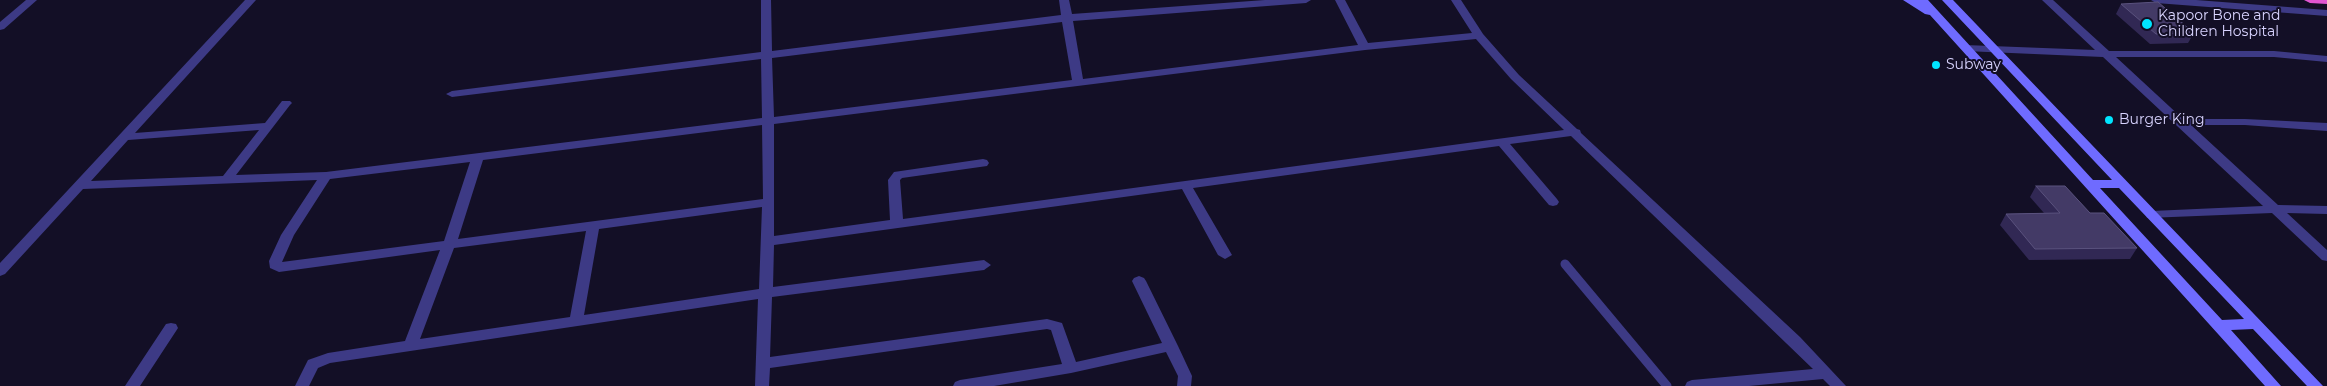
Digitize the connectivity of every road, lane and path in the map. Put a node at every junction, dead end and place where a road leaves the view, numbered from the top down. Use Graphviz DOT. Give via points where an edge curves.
graph roads {
  1 [pos="32,0"];
  2 [pos="251,0"];
  3 [pos="766,0"];
  4 [pos="1064,0"];
  5 [pos="1306,0"];
  6 [pos="1340,0"];
  7 [pos="1456,0"];
  8 [pos="1908,0"];
  9 [pos="1922,0"];
  10 [pos="1947,0"];
  11 [pos="2047,0"];
  12 [pos="2156,0"];
  13 [pos="2310,0"];
  14 [pos="2327,1"];
  15 [pos="2327,13"];
  16 [pos="1937,17"];
  17 [pos="1066,18"];
  18 [pos="0,26"];
  19 [pos="1479,36"];
  20 [pos="1365,47"];
  21 [pos="1965,48"];
  22 [pos="1996,49"];
  23 [pos="2106,54"];
  24 [pos="767,57"];
  25 [pos="2327,59"];
  26 [pos="1078,83"];
  27 [pos="452,94"];
  28 [pos="286,102"];
  29 [pos="768,121"];
  30 [pos="2180,122"];
  31 [pos="269,126"];
  32 [pos="2327,126"];
  33 [pos="1576,132"];
  34 [pos="124,137"];
  35 [pos="1501,141"];
  36 [pos="478,157"];
  37 [pos="983,163"];
  38 [pos="326,176"];
  39 [pos="227,180"];
  40 [pos="2089,184"];
  41 [pos="2123,184"];
  42 [pos="80,185"];
  43 [pos="1186,186"];
  44 [pos="769,202"];
  45 [pos="1553,202"];
  46 [pos="2275,209"];
  47 [pos="2327,210"];
  48 [pos="2152,215"];
  49 [pos="898,224"];
  50 [pos="593,226"];
  51 [pos="769,241"];
  52 [pos="449,245"];
  53 [pos="1225,255"];
  54 [pos="2327,257"];
  55 [pos="1565,264"];
  56 [pos="984,265"];
  57 [pos="0,270"];
  58 [pos="1139,281"];
  59 [pos="766,293"];
  60 [pos="576,321"];
  61 [pos="2257,324"];
  62 [pos="2217,325"];
  63 [pos="171,328"];
  64 [pos="410,346"];
  65 [pos="1170,346"];
  66 [pos="764,363"];
  67 [pos="1071,368"];
  68 [pos="1827,373"];
  69 [pos="132,386"];
  70 [pos="302,386"];
  71 [pos="762,386"];
  72 [pos="960,386"];
  73 [pos="1184,386"];
  74 [pos="1667,386"];
  75 [pos="1692,386"];
  76 [pos="1839,386"];
  77 [pos="2274,386"];
  78 [pos="2316,386"];
  1 -- 18 [label="street"];
  2 -- 34 [label="street"];
  3 -- 24 [label="street"];
  4 -- 17 [label="street"];
  5 -- 17 [label="street"];
  6 -- 20 [label="street"];
  7 -- 19 [label="street"];
  8 -- 16 [label="main road"];
  9 -- 16 [label="main road"];
  10 -- 22 [label="main road"];
  11 -- 23 [label="street"];
  12 -- 15 [label="street"];
  13 -- 14 [label="highway"];
  16 -- 21 [label="main road"];
  17 -- 24 [label="street"];
  17 -- 26 [label="street"];
  19 -- 20 [label="street"];
  19 -- 33 [label="street" via="1515,77"];
  20 -- 26 [label="street"];
  21 -- 22 [label="street"];
  21 -- 40 [label="main road"];
  22 -- 23 [label="street"];
  22 -- 41 [label="main road"];
  23 -- 25 [label="street" via="2257,54"];
  23 -- 30 [label="street"];
  24 -- 27 [label="street"];
  24 -- 29 [label="street"];
  26 -- 29 [label="street"];
  28 -- 31 [label="street"];
  29 -- 36 [label="street"];
  29 -- 44 [label="street"];
  30 -- 32 [label="street"];
  30 -- 46 [label="street"];
  31 -- 34 [label="street"];
  31 -- 39 [label="street"];
  33 -- 35 [label="street"];
  33 -- 68 [label="street"];
  34 -- 42 [label="street"];
  35 -- 43 [label="street"];
  35 -- 45 [label="street"];
  36 -- 38 [label="street"];
  36 -- 52 [label="street"];
  37 -- 49 [label="street" via="898,175 894,180"];
  38 -- 39 [label="street"];
  38 -- 52 [label="street" via="288,235 275,265"];
  39 -- 42 [label="street"];
  40 -- 41 [label="main road"];
  40 -- 62 [label="main road"];
  41 -- 48 [label="main road"];
  42 -- 57 [label="street"];
  43 -- 49 [label="street"];
  43 -- 53 [label="street"];
  44 -- 50 [label="street"];
  44 -- 51 [label="street"];
  46 -- 47 [label="street"];
  46 -- 48 [label="street"];
  46 -- 54 [label="street"];
  48 -- 61 [label="main road"];
  49 -- 51 [label="street"];
  50 -- 52 [label="street"];
  50 -- 60 [label="street"];
  51 -- 59 [label="street"];
  52 -- 64 [label="street"];
  55 -- 74 [label="lane"];
  56 -- 59 [label="street"];
  58 -- 65 [label="street"];
  59 -- 60 [label="street"];
  59 -- 66 [label="street"];
  60 -- 64 [label="street"];
  61 -- 62 [label="main road"];
  61 -- 78 [label="main road"];
  62 -- 77 [label="main road"];
  63 -- 69 [label="street"];
  64 -- 70 [label="street" via="321,360 313,364"];
  65 -- 67 [label="street"];
  65 -- 73 [label="street" via="1184,376"];
  66 -- 67 [label="street" via="1047,324 1057,327"];
  66 -- 71 [label="street"];
  67 -- 72 [label="street"];
  68 -- 75 [label="street"];
  68 -- 76 [label="street"];
}
